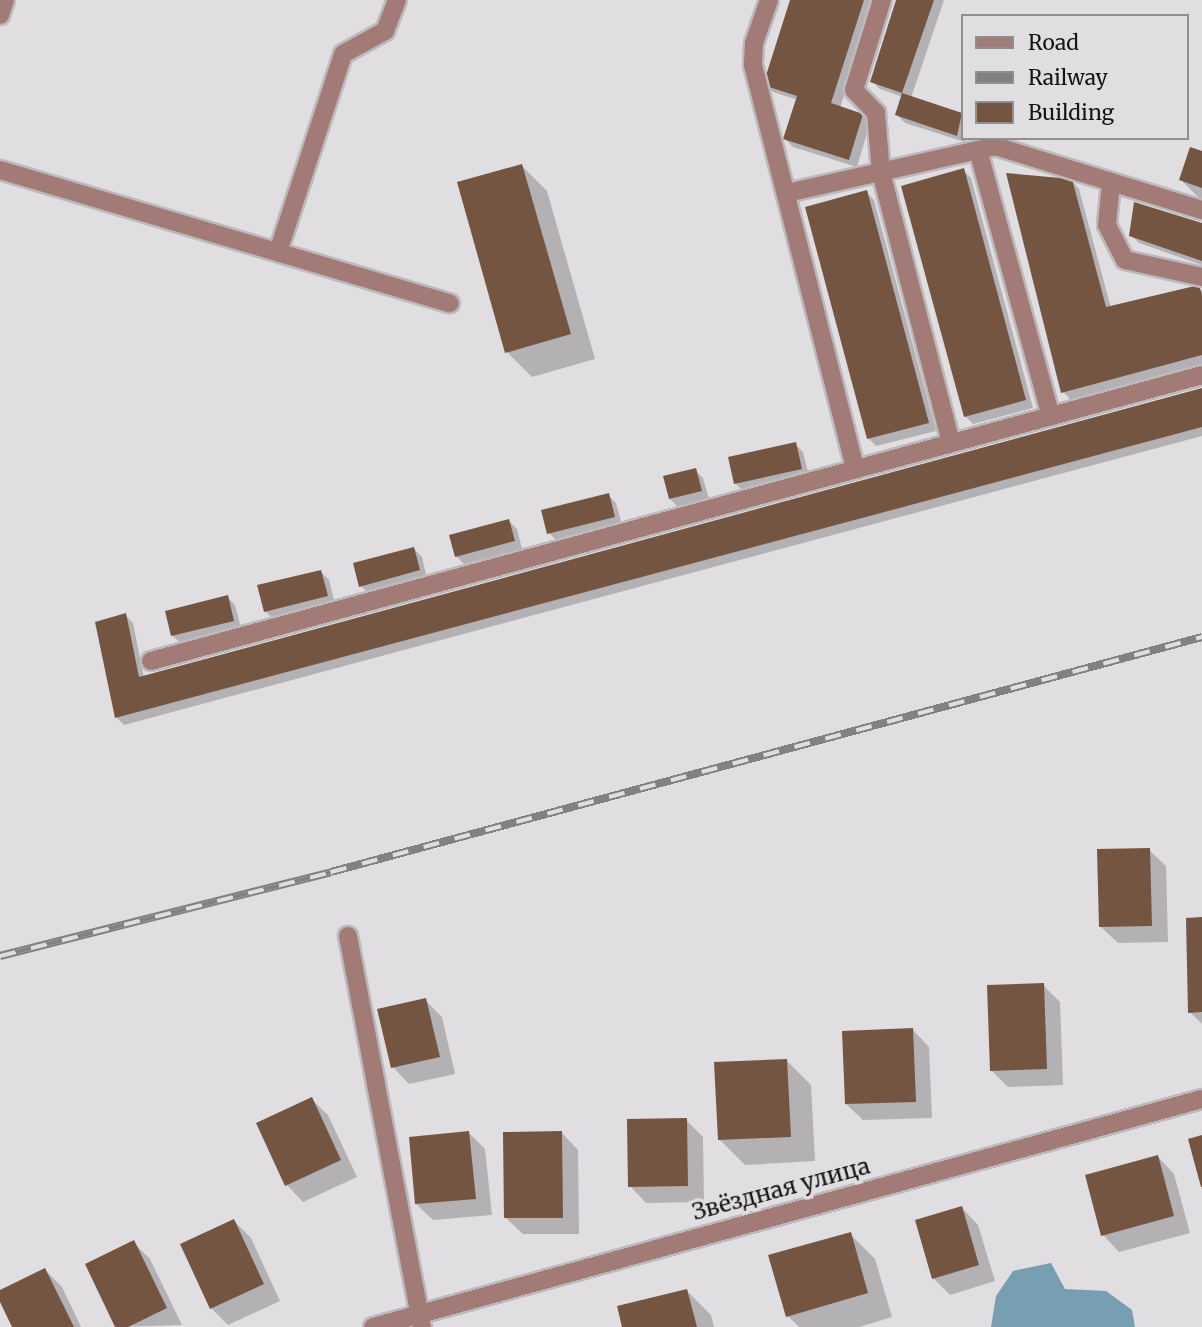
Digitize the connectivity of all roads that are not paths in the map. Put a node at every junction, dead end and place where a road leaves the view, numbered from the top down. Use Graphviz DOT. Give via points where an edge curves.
graph roads {
  1 [pos="5,0"];
  2 [pos="397,0"];
  3 [pos="769,0"];
  4 [pos="882,0"];
  5 [pos="0,15"];
  6 [pos="978,150"];
  7 [pos="0,170"];
  8 [pos="881,172"];
  9 [pos="1111,182"];
  10 [pos="786,193"];
  11 [pos="1202,210"];
  12 [pos="278,252"];
  13 [pos="1202,277"];
  14 [pos="450,303"];
  15 [pos="1202,375"];
  16 [pos="1051,416"];
  17 [pos="951,443"];
  18 [pos="855,469"];
  19 [pos="151,661"];
  20 [pos="348,936"];
  21 [pos="1202,1099"];
  22 [pos="420,1321"];
  23 [pos="373,1327"];
  1 -- 5 [label="street"];
  2 -- 12 [label="street" via="384,31 343,54"];
  3 -- 10 [label="street" via="754,43 753,65"];
  4 -- 8 [label="street" via="854,90 876,113"];
  6 -- 8 [label="street"];
  6 -- 9 [label="street" via="995,146"];
  6 -- 16 [label="street"];
  7 -- 12 [label="street"];
  8 -- 10 [label="street"];
  8 -- 17 [label="street"];
  9 -- 11 [label="street"];
  9 -- 13 [label="street" via="1107,225 1125,260"];
  10 -- 18 [label="street"];
  12 -- 14 [label="street"];
  15 -- 16 [label="street"];
  16 -- 17 [label="street"];
  17 -- 18 [label="street"];
  18 -- 19 [label="street"];
  20 -- 22 [label="street"];
  21 -- 22 [label="street, Звёздная улица"];
  22 -- 23 [label="street, Звёздная улица"];
}
